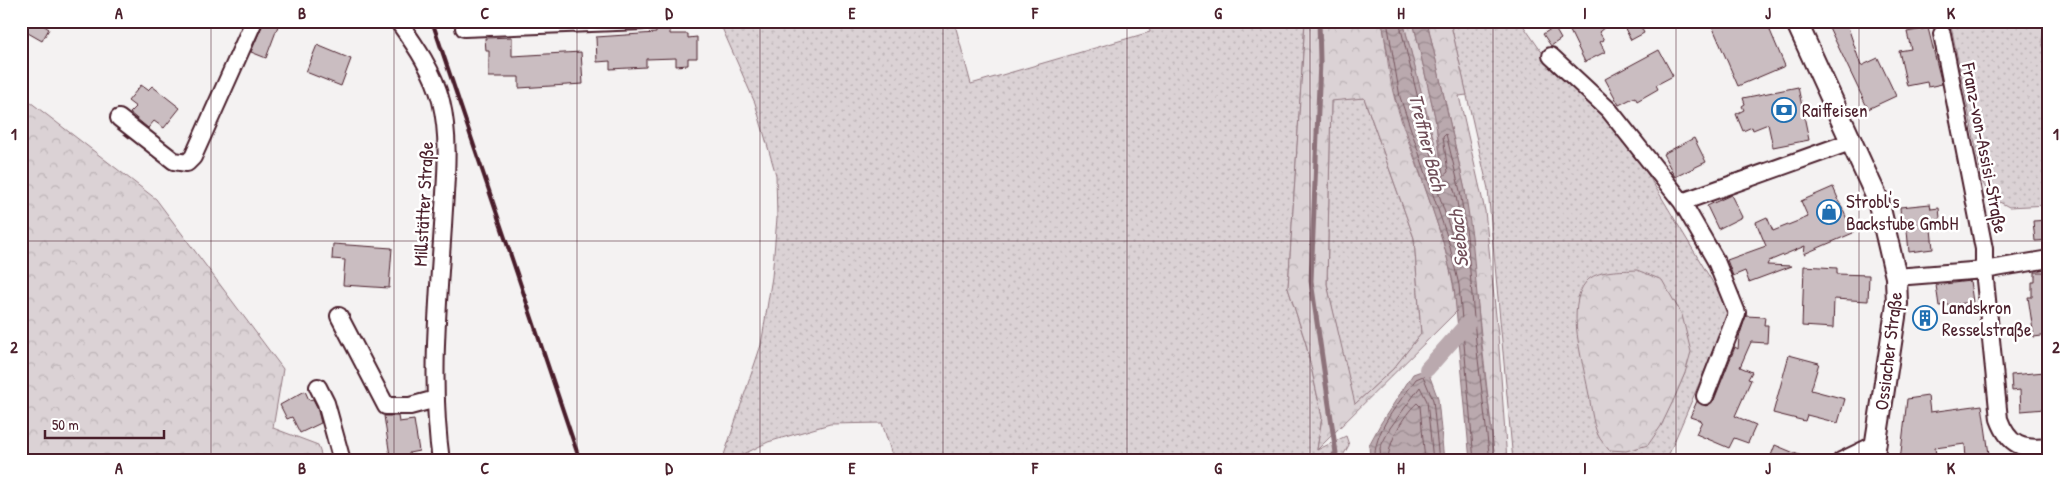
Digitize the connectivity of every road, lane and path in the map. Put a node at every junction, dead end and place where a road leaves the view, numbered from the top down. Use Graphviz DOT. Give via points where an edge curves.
graph roads {
  1 [pos="254,21"];
  2 [pos="398,21"];
  3 [pos="642,21"];
  4 [pos="1796,21"];
  5 [pos="464,28"];
  6 [pos="1942,34"];
  7 [pos="1551,56"];
  8 [pos="119,118"];
  9 [pos="1853,141"];
  10 [pos="1682,202"];
  11 [pos="2049,259"];
  12 [pos="1984,270"];
  13 [pos="1896,277"];
  14 [pos="339,316"];
  15 [pos="318,387"];
  16 [pos="1705,396"];
  17 [pos="436,399"];
  18 [pos="2049,447"];
  19 [pos="1874,452"];
  20 [pos="342,461"];
  21 [pos="441,461"];
  22 [pos="1841,461"];
  1 -- 8 [label="street" via="193,157 186,163 174,161"];
  2 -- 17 [label="street, Millstätter Straße" via="431,74 441,100 446,129"];
  3 -- 5 [label="street"];
  4 -- 9 [label="main road, Ossiacher Straße"];
  6 -- 12 [label="street, Franz-von-Assisi-Straße" via="1984,249"];
  7 -- 10 [label="street" via="1609,110"];
  9 -- 10 [label="street"];
  9 -- 13 [label="main road, Ossiacher Straße" via="1878,200"];
  10 -- 16 [label="street" via="1716,261 1736,313"];
  11 -- 12 [label="street"];
  12 -- 13 [label="street"];
  12 -- 18 [label="street, Franz-von-Assisi-Straße" via="1999,419 2004,433 2016,445 2031,449"];
  13 -- 19 [label="main road, Ossiacher Straße" via="1897,304"];
  14 -- 17 [label="street" via="386,406 410,406"];
  15 -- 20 [label="street" via="326,403"];
  17 -- 21 [label="street, Millstätter Straße"];
  19 -- 22 [label="street"];
}
